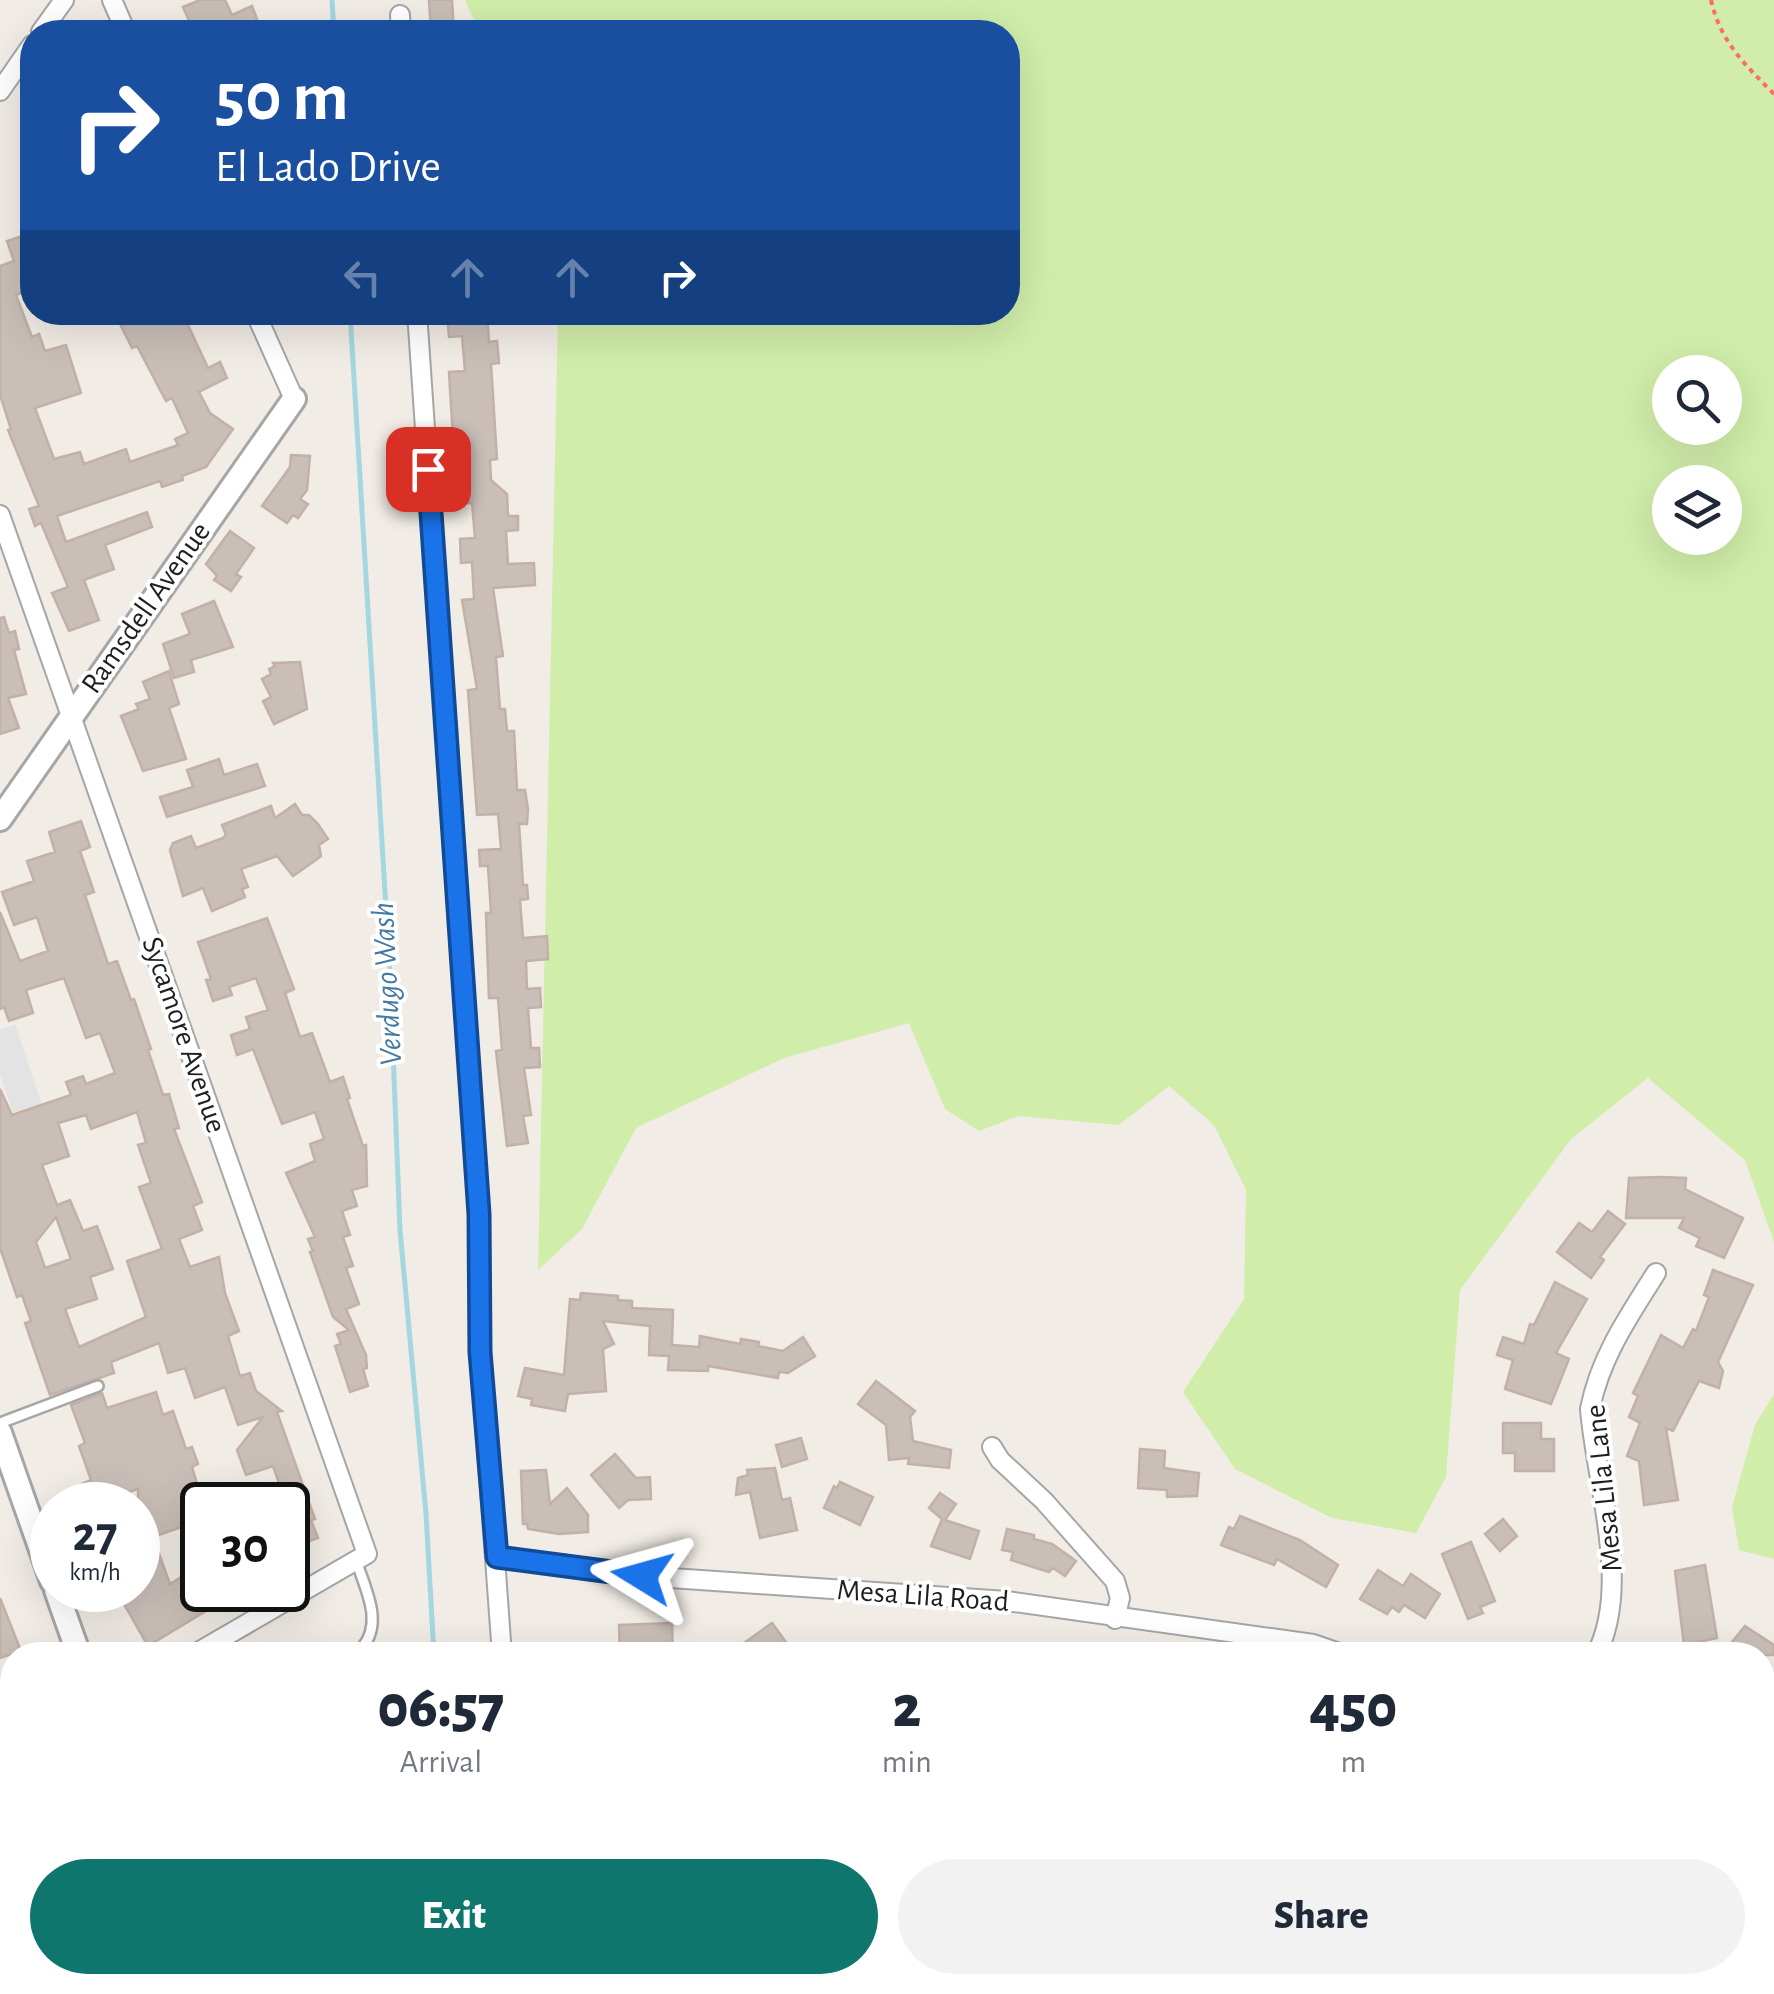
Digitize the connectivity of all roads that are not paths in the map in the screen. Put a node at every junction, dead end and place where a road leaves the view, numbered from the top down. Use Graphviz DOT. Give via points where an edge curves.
graph roads {
  1 [pos="20,62"];
  2 [pos="0,91"];
  3 [pos="261,325"];
  4 [pos="418,325"];
  5 [pos="294,398"];
  6 [pos="0,515"];
  7 [pos="71,714"];
  8 [pos="0,819"];
  9 [pos="1656,1273"];
  10 [pos="98,1386"];
  11 [pos="0,1424"];
  12 [pos="0,1433"];
  13 [pos="992,1447"];
  14 [pos="30,1518"];
  15 [pos="362,1557"];
  16 [pos="497,1557"];
  17 [pos="64,1612"];
  18 [pos="1115,1619"];
  19 [pos="74,1642"];
  20 [pos="216,1642"];
  21 [pos="366,1642"];
  22 [pos="501,1642"];
  23 [pos="1297,1642"];
  24 [pos="1602,1642"];
  1 -- 2 [label="street"];
  3 -- 5 [label="street"];
  4 -- 16 [label="street"];
  5 -- 7 [label="street, Ramsdell Avenue"];
  6 -- 7 [label="street, Sycamore Avenue"];
  7 -- 8 [label="street, Ramsdell Avenue"];
  7 -- 15 [label="street, Sycamore Avenue"];
  9 -- 24 [label="street, Mesa Lila Lane" via="1613,1340 1590,1409 1614,1589"];
  10 -- 11 [label="lane"];
  12 -- 14 [label="street"];
  13 -- 18 [label="street" via="1115,1581"];
  15 -- 20 [label="street"];
  15 -- 21 [label="lane" via="373,1618"];
  16 -- 18 [label="street, Mesa Lila Road" via="642,1576 1007,1600"];
  16 -- 22 [label="street"];
  17 -- 19 [label="street"];
  18 -- 23 [label="street, Mesa Lila Road"];
}
